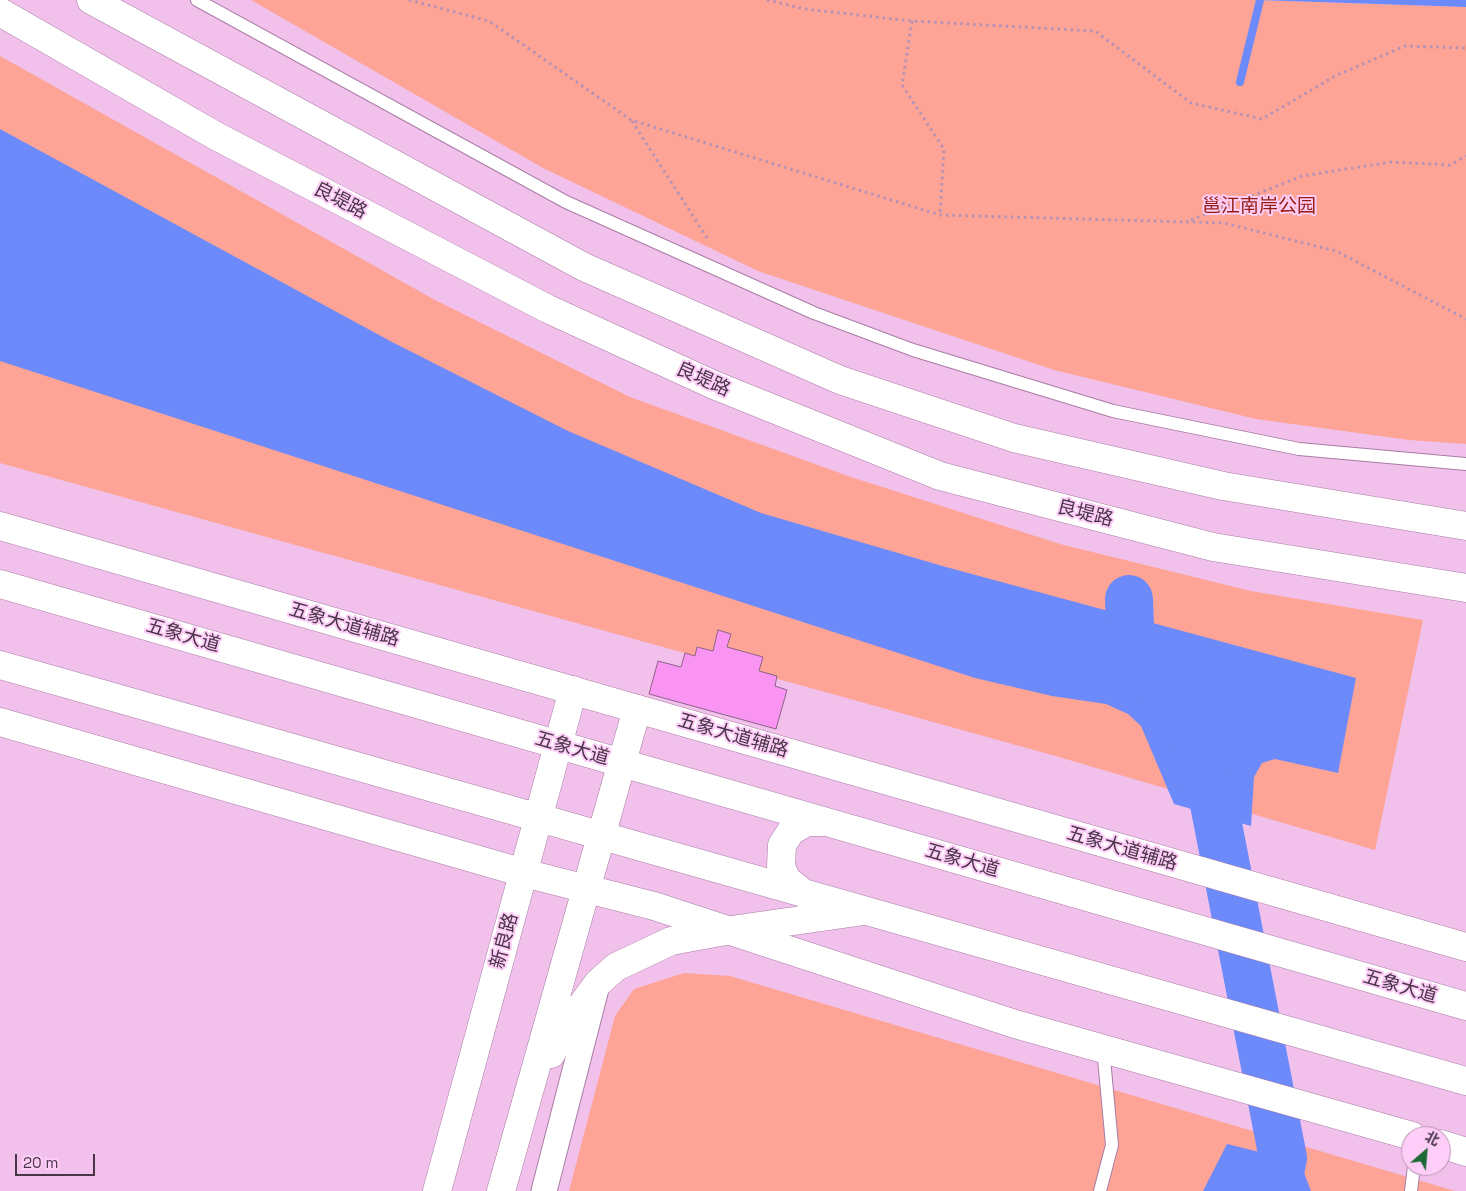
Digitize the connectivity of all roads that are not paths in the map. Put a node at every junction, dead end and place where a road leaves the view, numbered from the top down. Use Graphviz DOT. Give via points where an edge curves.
graph roads {
  1 [pos="91,0"];
  2 [pos="197,0"];
  3 [pos="0,12"];
  4 [pos="1466,464"];
  5 [pos="0,526"];
  6 [pos="1466,526"];
  7 [pos="0,584"];
  8 [pos="1466,588"];
  9 [pos="0,665"];
  10 [pos="573,690"];
  11 [pos="638,709"];
  12 [pos="0,722"];
  13 [pos="558,744"];
  14 [pos="623,763"];
  15 [pos="538,819"];
  16 [pos="829,823"];
  17 [pos="602,837"];
  18 [pos="524,873"];
  19 [pos="588,889"];
  20 [pos="806,895"];
  21 [pos="864,911"];
  22 [pos="731,930"];
  23 [pos="1466,947"];
  24 [pos="598,983"];
  25 [pos="1466,1006"];
  26 [pos="1103,1048"];
  27 [pos="1466,1082"];
  28 [pos="524,1107"];
  29 [pos="1401,1133"];
  30 [pos="1451,1147"];
  31 [pos="1466,1152"];
  32 [pos="1413,1176"];
  33 [pos="437,1191"];
  34 [pos="502,1191"];
  35 [pos="544,1191"];
  36 [pos="1100,1191"];
  37 [pos="1411,1191"];
  1 -- 6 [label="main road" via="584,267 840,380 1014,438 1223,486"];
  2 -- 4 [label="lane" via="566,202 814,313 904,346 1113,411 1299,449"];
  3 -- 8 [label="main road, 良堤路" via="216,136 548,309 714,386 940,476 1213,547"];
  5 -- 10 [label="main road, 五象大道辅路"];
  7 -- 13 [label="main road, 五象大道"];
  9 -- 15 [label="main road"];
  10 -- 11 [label="main road, 五象大道辅路"];
  10 -- 13 [label="main road, 新良路"];
  11 -- 14 [label="main road"];
  11 -- 23 [label="main road, 五象大道辅路"];
  12 -- 18 [label="main road"];
  13 -- 14 [label="main road, 五象大道"];
  13 -- 15 [label="main road, 新良路"];
  14 -- 16 [label="main road, 五象大道"];
  14 -- 17 [label="main road"];
  15 -- 17 [label="main road"];
  15 -- 18 [label="main road, 新良路"];
  16 -- 20 [label="main road" via="807,822 791,831 782,846 781,867 787,880"];
  16 -- 25 [label="main road, 五象大道"];
  17 -- 19 [label="main road"];
  17 -- 20 [label="main road"];
  18 -- 19 [label="main road"];
  18 -- 33 [label="main road, 新良路"];
  19 -- 22 [label="main road"];
  19 -- 28 [label="main road"];
  20 -- 21 [label="main road"];
  21 -- 22 [label="main road"];
  21 -- 27 [label="main road"];
  22 -- 24 [label="main road" via="671,941 616,967"];
  22 -- 26 [label="main road" via="1015,1024"];
  24 -- 28 [label="main road" via="564,1029"];
  24 -- 35 [label="street"];
  26 -- 29 [label="main road"];
  26 -- 36 [label="lane" via="1112,1145"];
  28 -- 34 [label="main road"];
  30 -- 31 [label="main road"];
  32 -- 37 [label="lane"];
}
